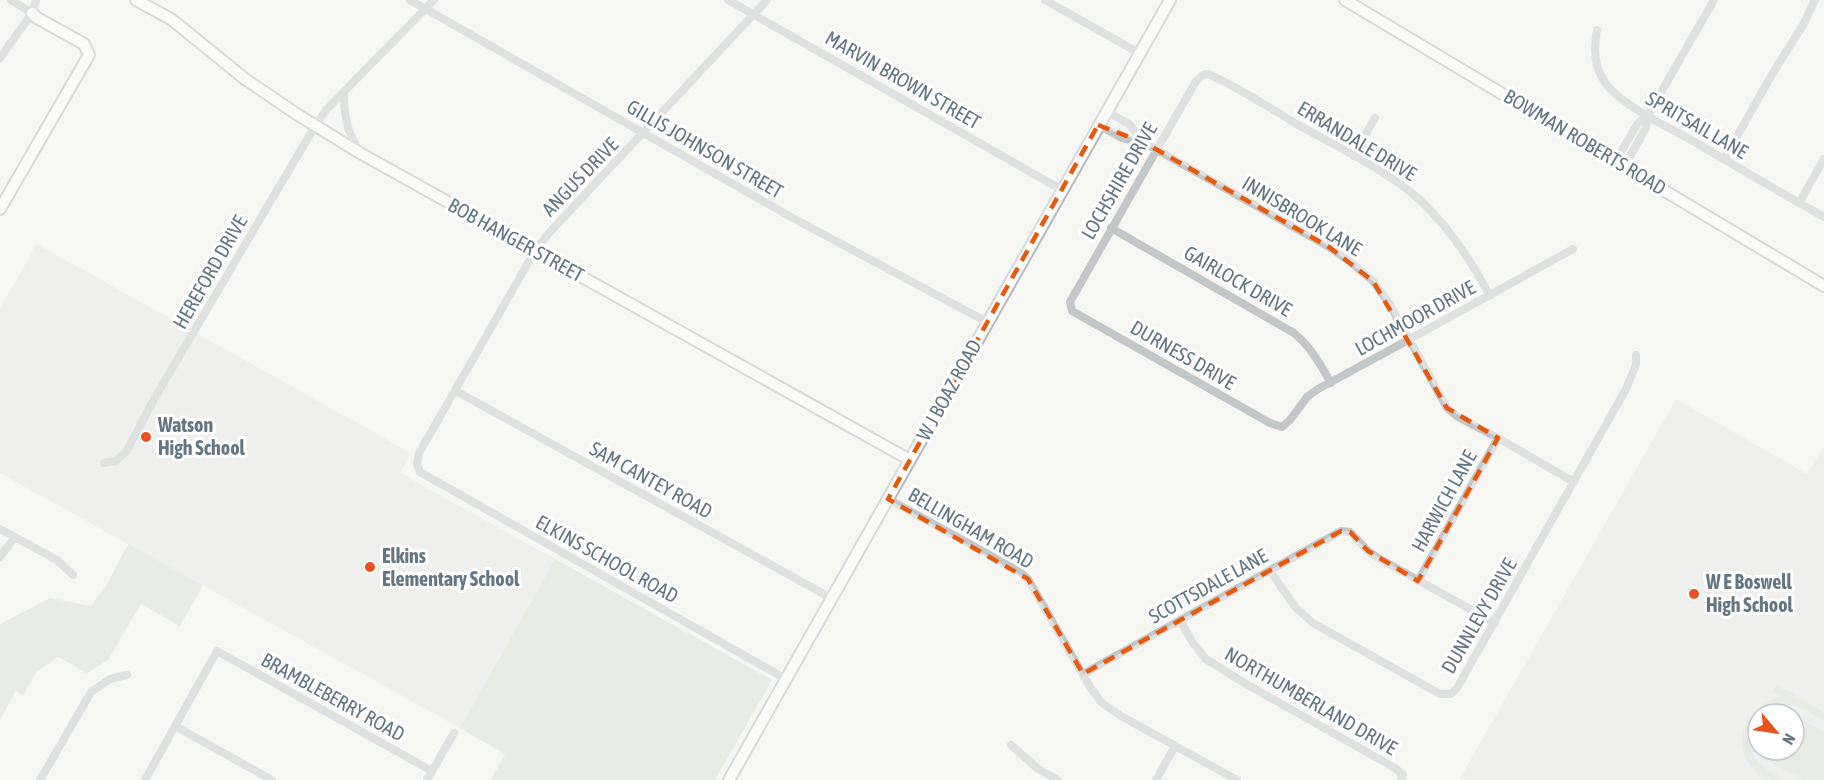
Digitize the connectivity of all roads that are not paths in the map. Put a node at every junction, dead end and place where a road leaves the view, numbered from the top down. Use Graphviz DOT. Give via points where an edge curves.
graph roads {
  1 [pos="11,0"];
  2 [pos="36,0"];
  3 [pos="136,0"];
  4 [pos="410,0"];
  5 [pos="434,0"];
  6 [pos="728,0"];
  7 [pos="767,0"];
  8 [pos="1045,0"];
  9 [pos="1170,0"];
  10 [pos="1345,0"];
  11 [pos="1714,0"];
  12 [pos="1815,0"];
  13 [pos="425,9"];
  14 [pos="32,13"];
  15 [pos="753,14"];
  16 [pos="1597,30"];
  17 [pos="1139,53"];
  18 [pos="0,58"];
  19 [pos="1203,75"];
  20 [pos="344,93"];
  21 [pos="1106,111"];
  22 [pos="1648,116"];
  23 [pos="1375,118"];
  24 [pos="1098,125"];
  25 [pos="315,126"];
  26 [pos="644,133"];
  27 [pos="1145,143"];
  28 [pos="1157,149"];
  29 [pos="360,153"];
  30 [pos="1353,156"];
  31 [pos="1724,159"];
  32 [pos="1824,159"];
  33 [pos="1620,163"];
  34 [pos="1062,190"];
  35 [pos="1799,203"];
  36 [pos="0,209"];
  37 [pos="1824,217"];
  38 [pos="1111,228"];
  39 [pos="1573,249"];
  40 [pos="535,251"];
  41 [pos="1824,286"];
  42 [pos="1490,296"];
  43 [pos="1070,308"];
  44 [pos="987,322"];
  45 [pos="1410,340"];
  46 [pos="1636,355"];
  47 [pos="1331,383"];
  48 [pos="456,391"];
  49 [pos="1282,427"];
  50 [pos="1498,438"];
  51 [pos="910,460"];
  52 [pos="104,463"];
  53 [pos="417,464"];
  54 [pos="1574,482"];
  55 [pos="888,499"];
  56 [pos="0,529"];
  57 [pos="15,537"];
  58 [pos="0,557"];
  59 [pos="1270,571"];
  60 [pos="73,575"];
  61 [pos="1418,581"];
  62 [pos="831,598"];
  63 [pos="1180,620"];
  64 [pos="1495,623"];
  65 [pos="1083,674"];
  66 [pos="127,675"];
  67 [pos="786,679"];
  68 [pos="175,726"];
  69 [pos="454,733"];
  70 [pos="1011,745"];
  71 [pos="1175,746"];
  72 [pos="432,771"];
  73 [pos="40,780"];
  74 [pos="145,780"];
  75 [pos="272,780"];
  76 [pos="427,780"];
  77 [pos="729,780"];
  78 [pos="1058,780"];
  79 [pos="1156,780"];
  80 [pos="1237,780"];
  81 [pos="1401,780"];
  1 -- 14 [label="street"];
  2 -- 14 [label="street"];
  3 -- 25 [label="street, BOB HANGER STREET" via="171,19 245,79"];
  4 -- 13 [label="street, GILLIS JOHNSON STREET"];
  5 -- 13 [label="street, HEREFORD DRIVE"];
  6 -- 15 [label="street, MARVIN BROWN STREET"];
  7 -- 15 [label="street, ANGUS DRIVE"];
  8 -- 17 [label="street"];
  9 -- 17 [label="street, W J BOAZ ROAD"];
  10 -- 33 [label="street, BOWMAN ROBERTS ROAD"];
  11 -- 22 [label="street"];
  12 -- 31 [label="street"];
  13 -- 20 [label="street, HEREFORD DRIVE"];
  13 -- 26 [label="street, GILLIS JOHNSON STREET"];
  14 -- 18 [label="street"];
  14 -- 36 [label="street" via="84,44 88,54"];
  15 -- 26 [label="street, ANGUS DRIVE"];
  15 -- 34 [label="street, MARVIN BROWN STREET"];
  16 -- 22 [label="street, SPRITSAIL LANE" via="1596,58 1602,79 1614,93"];
  17 -- 21 [label="street, W J BOAZ ROAD"];
  19 -- 28 [label="street, LOCHSHIRE DRIVE"];
  19 -- 30 [label="street, ERRANDALE DRIVE" via="1213,76"];
  20 -- 25 [label="street, HEREFORD DRIVE"];
  20 -- 29 [label="street" via="347,131"];
  21 -- 24 [label="street, W J BOAZ ROAD"];
  21 -- 27 [label="street, INNISBROOK LANE" via="1129,124"];
  22 -- 31 [label="street, SPRITSAIL LANE"];
  22 -- 33 [label="street" via="1638,123"];
  23 -- 30 [label="street"];
  24 -- 27 [label="street, INNISBROOK LANE" via="1122,138"];
  24 -- 34 [label="street, W J BOAZ ROAD"];
  25 -- 29 [label="street, BOB HANGER STREET"];
  25 -- 52 [label="street, HEREFORD DRIVE" via="126,452 116,461"];
  26 -- 40 [label="street, ANGUS DRIVE"];
  26 -- 44 [label="street, GILLIS JOHNSON STREET"];
  27 -- 28 [label="street, INNISBROOK LANE"];
  28 -- 38 [label="street, LOCHSHIRE DRIVE"];
  28 -- 45 [label="street, INNISBROOK LANE" via="1349,261 1389,303"];
  29 -- 40 [label="street, BOB HANGER STREET"];
  30 -- 42 [label="street, ERRANDALE DRIVE" via="1398,183 1437,216 1473,264"];
  31 -- 35 [label="street, SPRITSAIL LANE"];
  32 -- 35 [label="street"];
  33 -- 41 [label="street, BOWMAN ROBERTS ROAD"];
  34 -- 44 [label="street, W J BOAZ ROAD"];
  35 -- 37 [label="street, SPRITSAIL LANE"];
  38 -- 43 [label="street, LOCHSHIRE DRIVE" via="1073,295"];
  38 -- 47 [label="street, GAIRLOCK DRIVE" via="1294,333 1315,355"];
  39 -- 42 [label="street, LOCHMOOR DRIVE"];
  40 -- 48 [label="street, ANGUS DRIVE"];
  40 -- 51 [label="street, BOB HANGER STREET"];
  42 -- 45 [label="street, LOCHMOOR DRIVE"];
  43 -- 49 [label="street, DURNESS DRIVE"];
  44 -- 51 [label="street, W J BOAZ ROAD"];
  45 -- 47 [label="street, LOCHMOOR DRIVE"];
  45 -- 50 [label="street, INNISBROOK LANE" via="1448,408"];
  46 -- 54 [label="street, DUNNLEVY DRIVE" via="1633,375"];
  47 -- 49 [label="street, LOCHMOOR DRIVE" via="1307,397"];
  48 -- 53 [label="street, ANGUS DRIVE" via="419,453"];
  48 -- 62 [label="street, SAM CANTEY ROAD"];
  50 -- 54 [label="street, INNISBROOK LANE"];
  50 -- 61 [label="street, HARWICH LANE"];
  51 -- 55 [label="street, W J BOAZ ROAD"];
  53 -- 67 [label="street, ELKINS SCHOOL ROAD" via="420,472"];
  54 -- 64 [label="street, DUNNLEVY DRIVE"];
  55 -- 62 [label="street, W J BOAZ ROAD"];
  55 -- 65 [label="street, BELLINGHAM ROAD" via="1028,579"];
  56 -- 57 [label="street"];
  57 -- 58 [label="street"];
  57 -- 60 [label="street"];
  59 -- 61 [label="street, SCOTTSDALE LANE" via="1341,531 1350,532 1368,551"];
  59 -- 63 [label="street, SCOTTSDALE LANE"];
  59 -- 64 [label="street, DUNNLEVY DRIVE" via="1296,608 1313,623 1440,694 1450,694 1457,688"];
  61 -- 64 [label="street"];
  62 -- 67 [label="street, W J BOAZ ROAD"];
  63 -- 65 [label="street, SCOTTSDALE LANE"];
  63 -- 81 [label="street, NORTHUMBERLAND DRIVE" via="1206,659 1395,768 1403,775"];
  65 -- 71 [label="street, BELLINGHAM ROAD" via="1102,704"];
  66 -- 73 [label="street" via="110,679 91,692"];
  67 -- 77 [label="street, W J BOAZ ROAD"];
  68 -- 72 [label="street, BRAMBLEBERRY ROAD" via="218,651"];
  68 -- 74 [label="street"];
  68 -- 75 [label="street"];
  69 -- 72 [label="street"];
  70 -- 78 [label="street" via="1038,770"];
  71 -- 79 [label="street"];
  71 -- 80 [label="street, BELLINGHAM ROAD"];
  72 -- 76 [label="street"];
}
